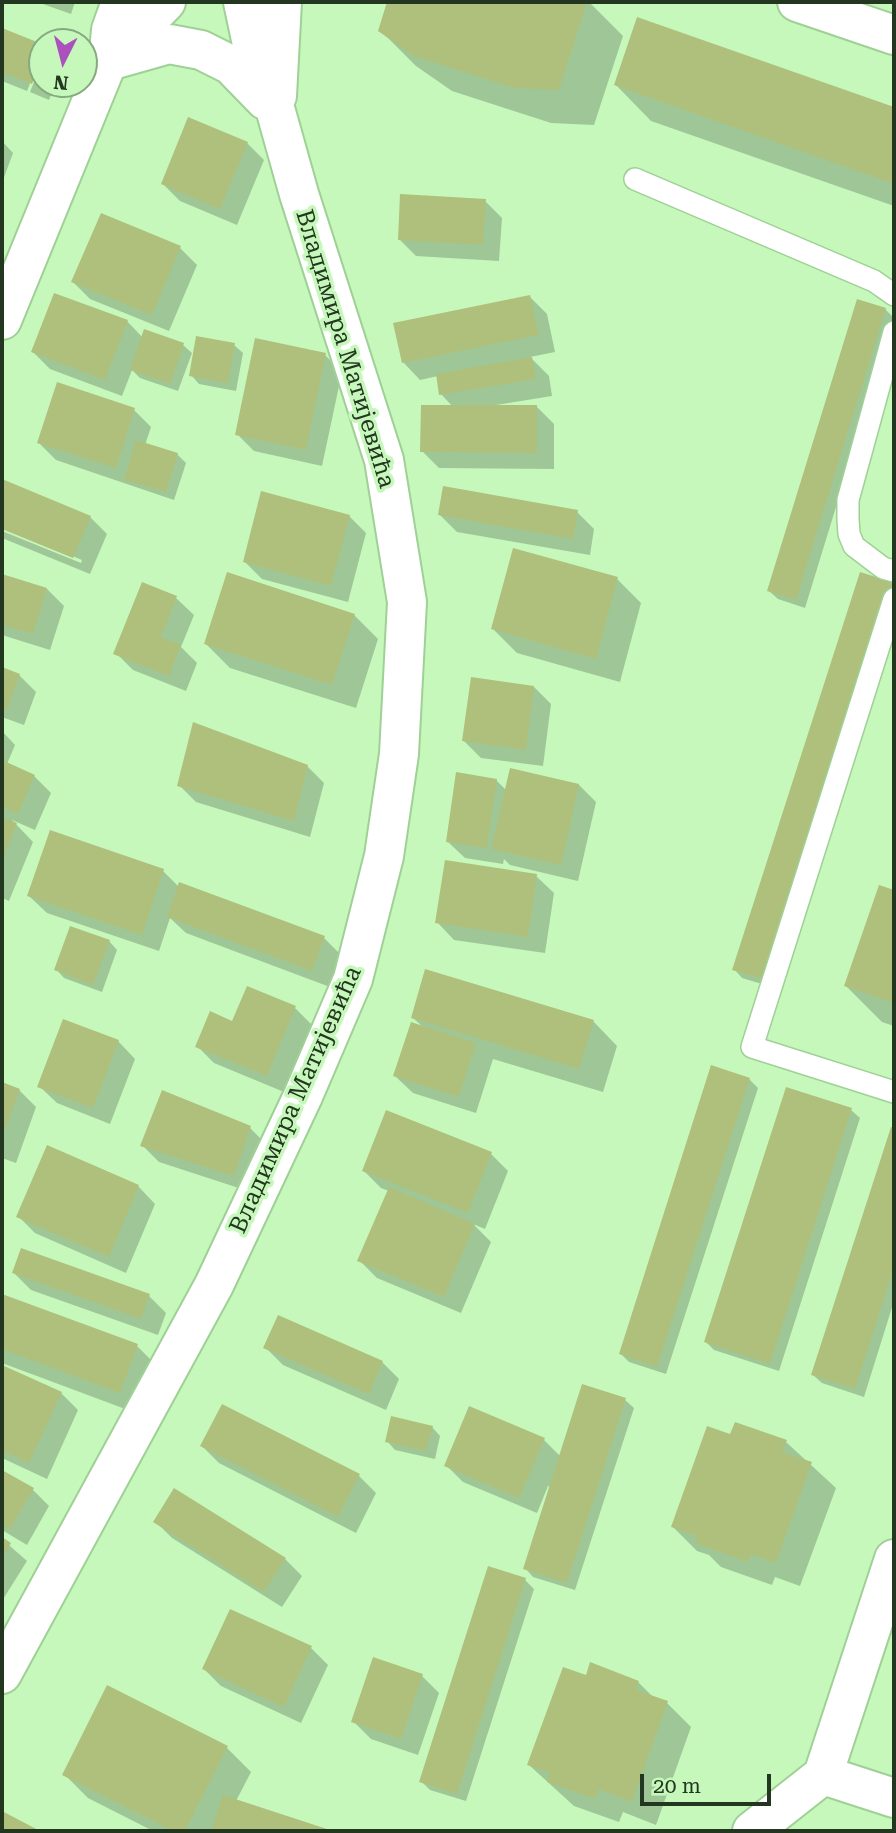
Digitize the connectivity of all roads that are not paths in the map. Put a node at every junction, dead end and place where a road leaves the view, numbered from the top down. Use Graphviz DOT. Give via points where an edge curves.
graph roads {
  1 [pos="121,2"];
  2 [pos="166,2"];
  3 [pos="243,2"];
  4 [pos="282,2"];
  5 [pos="815,5"];
  6 [pos="894,35"];
  7 [pos="108,61"];
  8 [pos="276,112"];
  9 [pos="635,179"];
  10 [pos="894,295"];
  11 [pos="2,320"];
  12 [pos="894,332"];
  13 [pos="894,571"];
  14 [pos="894,599"];
  15 [pos="894,1092"];
  16 [pos="894,1559"];
  17 [pos="2,1674"];
  18 [pos="823,1775"];
  19 [pos="894,1798"];
  20 [pos="751,1831"];
  1 -- 7 [label="street" via="111,30"];
  2 -- 7 [label="street"];
  3 -- 8 [label="street, Владимира Матијевића" via="256,63"];
  4 -- 8 [label="street, Владимира Матијевића"];
  5 -- 6 [label="street"];
  7 -- 8 [label="street" via="169,44 201,50 231,65"];
  7 -- 11 [label="street"];
  8 -- 17 [label="street, Владимира Матијевића" via="384,460 407,602 399,754 384,856 353,979 303,1097 214,1285"];
  9 -- 10 [label="lane" via="874,281"];
  12 -- 13 [label="lane" via="848,500 848,519 854,546"];
  14 -- 15 [label="lane" via="752,1048"];
  16 -- 18 [label="street"];
  18 -- 19 [label="street"];
  18 -- 20 [label="street"];
}
